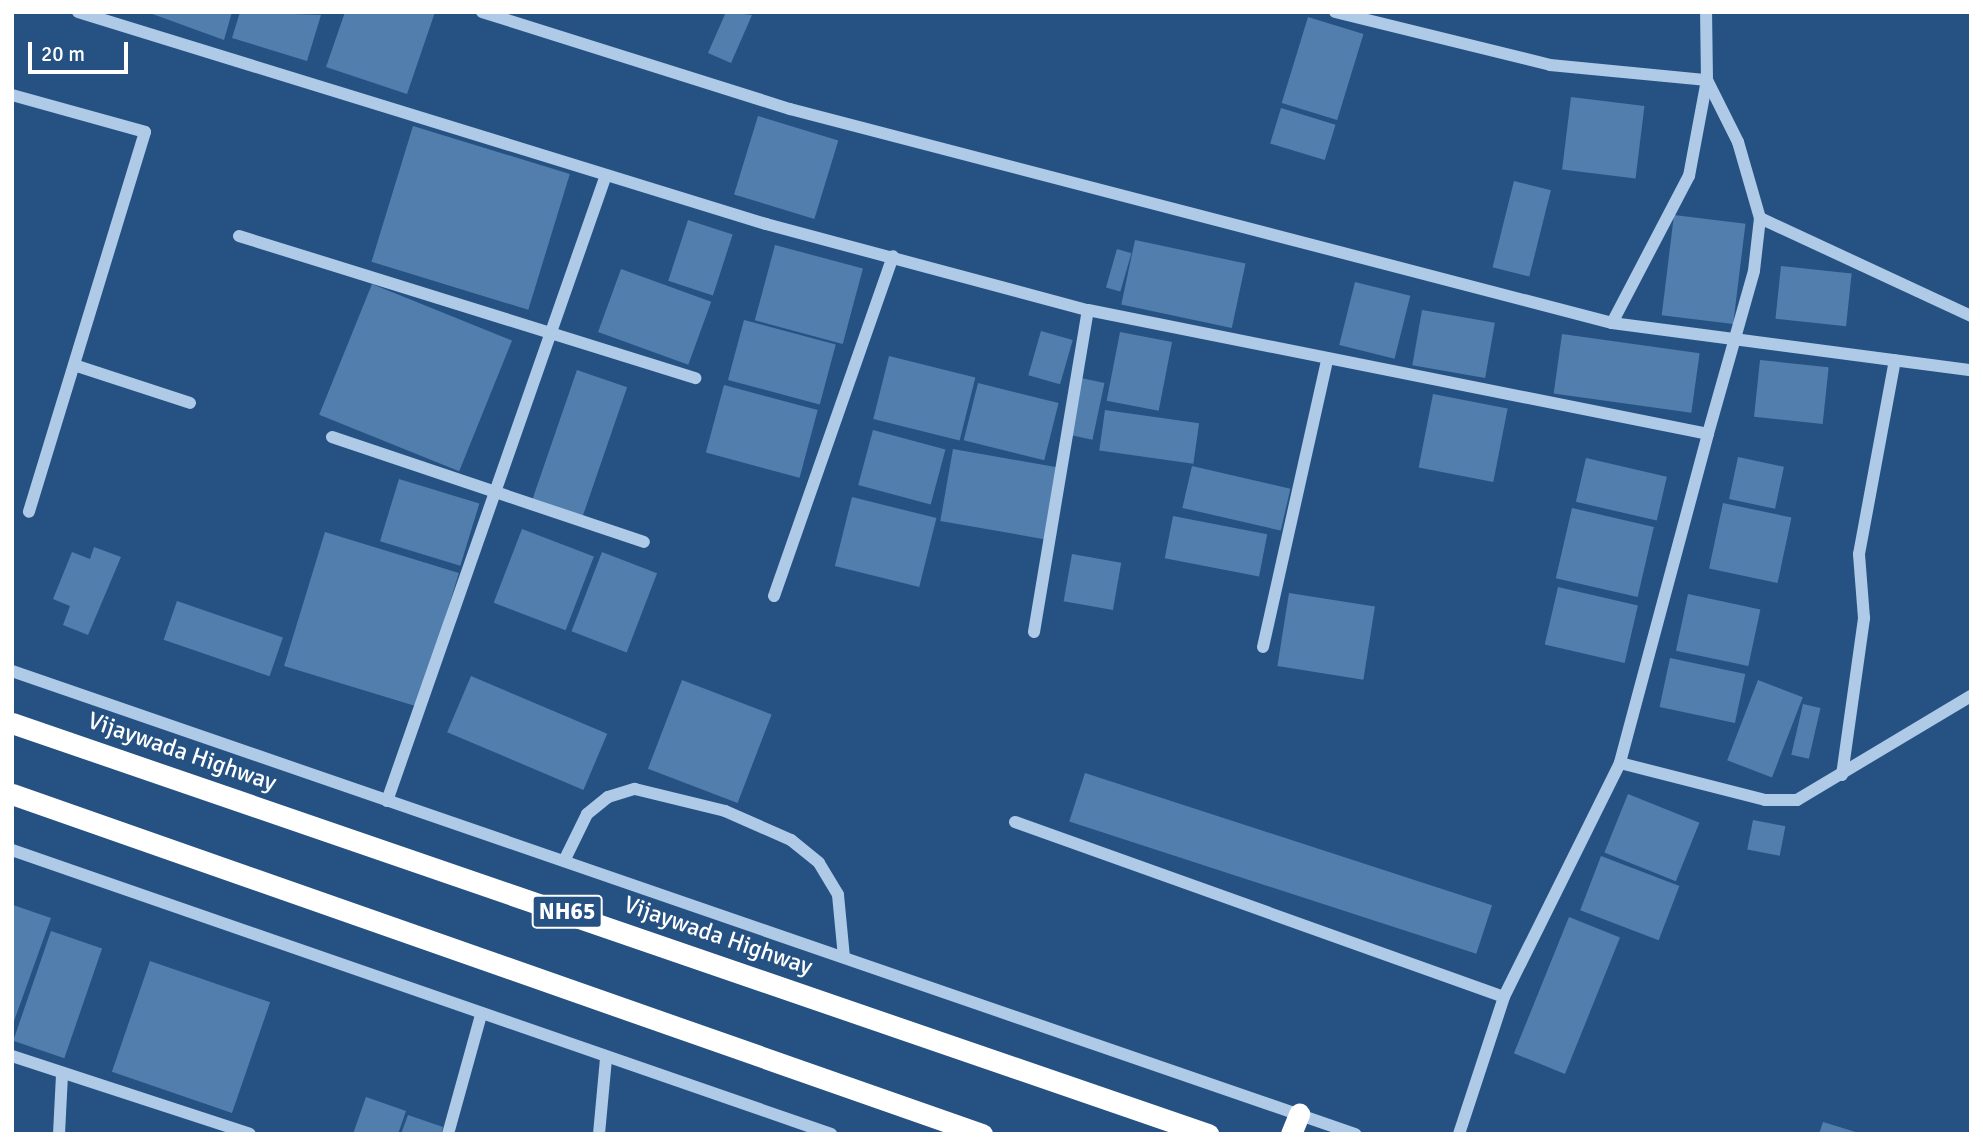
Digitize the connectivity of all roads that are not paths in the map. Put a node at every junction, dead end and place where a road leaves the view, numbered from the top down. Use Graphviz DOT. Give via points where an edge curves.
graph roads {
  1 [pos="78,12"];
  2 [pos="482,12"];
  3 [pos="1335,12"];
  4 [pos="1706,12"];
  5 [pos="1707,80"];
  6 [pos="12,95"];
  7 [pos="606,175"];
  8 [pos="1760,218"];
  9 [pos="239,236"];
  10 [pos="893,256"];
  11 [pos="1088,310"];
  12 [pos="1971,316"];
  13 [pos="1612,323"];
  14 [pos="545,334"];
  15 [pos="1732,340"];
  16 [pos="1327,360"];
  17 [pos="1895,360"];
  18 [pos="74,365"];
  19 [pos="1971,370"];
  20 [pos="695,378"];
  21 [pos="191,403"];
  22 [pos="1708,434"];
  23 [pos="331,437"];
  24 [pos="494,490"];
  25 [pos="29,512"];
  26 [pos="644,542"];
  27 [pos="774,596"];
  28 [pos="1034,632"];
  29 [pos="1262,647"];
  30 [pos="12,671"];
  31 [pos="1971,696"];
  32 [pos="12,723"];
  33 [pos="1620,763"];
  34 [pos="1842,775"];
  35 [pos="12,794"];
  36 [pos="387,801"];
  37 [pos="1015,822"];
  38 [pos="12,850"];
  39 [pos="565,859"];
  40 [pos="844,957"];
  41 [pos="1504,997"];
  42 [pos="481,1016"];
  43 [pos="12,1056"];
  44 [pos="606,1058"];
  45 [pos="62,1074"];
  46 [pos="1295,1124"];
  47 [pos="235,1132"];
  48 [pos="59,1134"];
  49 [pos="250,1134"];
  50 [pos="448,1134"];
  51 [pos="599,1134"];
  52 [pos="831,1134"];
  53 [pos="982,1134"];
  54 [pos="1208,1134"];
  55 [pos="1354,1134"];
  56 [pos="1459,1134"];
  1 -- 7 [label="street"];
  2 -- 13 [label="street" via="790,108"];
  3 -- 5 [label="street" via="1550,65"];
  4 -- 5 [label="street"];
  5 -- 8 [label="street" via="1738,142"];
  5 -- 13 [label="street" via="1689,176"];
  6 -- 18 [label="street" via="145,132"];
  7 -- 10 [label="street"];
  7 -- 14 [label="street"];
  8 -- 12 [label="street"];
  8 -- 15 [label="street" via="1754,271"];
  9 -- 14 [label="street"];
  10 -- 11 [label="street"];
  10 -- 27 [label="street"];
  11 -- 16 [label="street"];
  11 -- 28 [label="street"];
  13 -- 15 [label="street"];
  14 -- 20 [label="street"];
  14 -- 24 [label="street"];
  15 -- 17 [label="street"];
  15 -- 22 [label="street"];
  16 -- 22 [label="street"];
  16 -- 29 [label="street"];
  17 -- 19 [label="street"];
  17 -- 34 [label="street" via="1859,554 1864,618"];
  18 -- 21 [label="street"];
  18 -- 25 [label="street"];
  22 -- 33 [label="street"];
  23 -- 24 [label="street"];
  24 -- 26 [label="street"];
  24 -- 36 [label="street"];
  30 -- 36 [label="street"];
  31 -- 34 [label="street"];
  32 -- 54 [label="highway, Vijaywada Highway / NH65"];
  33 -- 34 [label="street" via="1780,801 1797,800"];
  33 -- 41 [label="street"];
  35 -- 53 [label="highway"];
  36 -- 39 [label="street"];
  37 -- 41 [label="street"];
  38 -- 42 [label="street"];
  39 -- 40 [label="street"];
  39 -- 40 [label="street" via="587,814 608,797 635,789 725,811 791,840 819,863 838,895"];
  40 -- 46 [label="street"];
  41 -- 56 [label="street"];
  42 -- 44 [label="street"];
  42 -- 50 [label="street"];
  43 -- 45 [label="street"];
  44 -- 51 [label="street"];
  44 -- 52 [label="street"];
  45 -- 47 [label="street"];
  45 -- 48 [label="street"];
  46 -- 55 [label="street"];
  47 -- 49 [label="street"];
}
